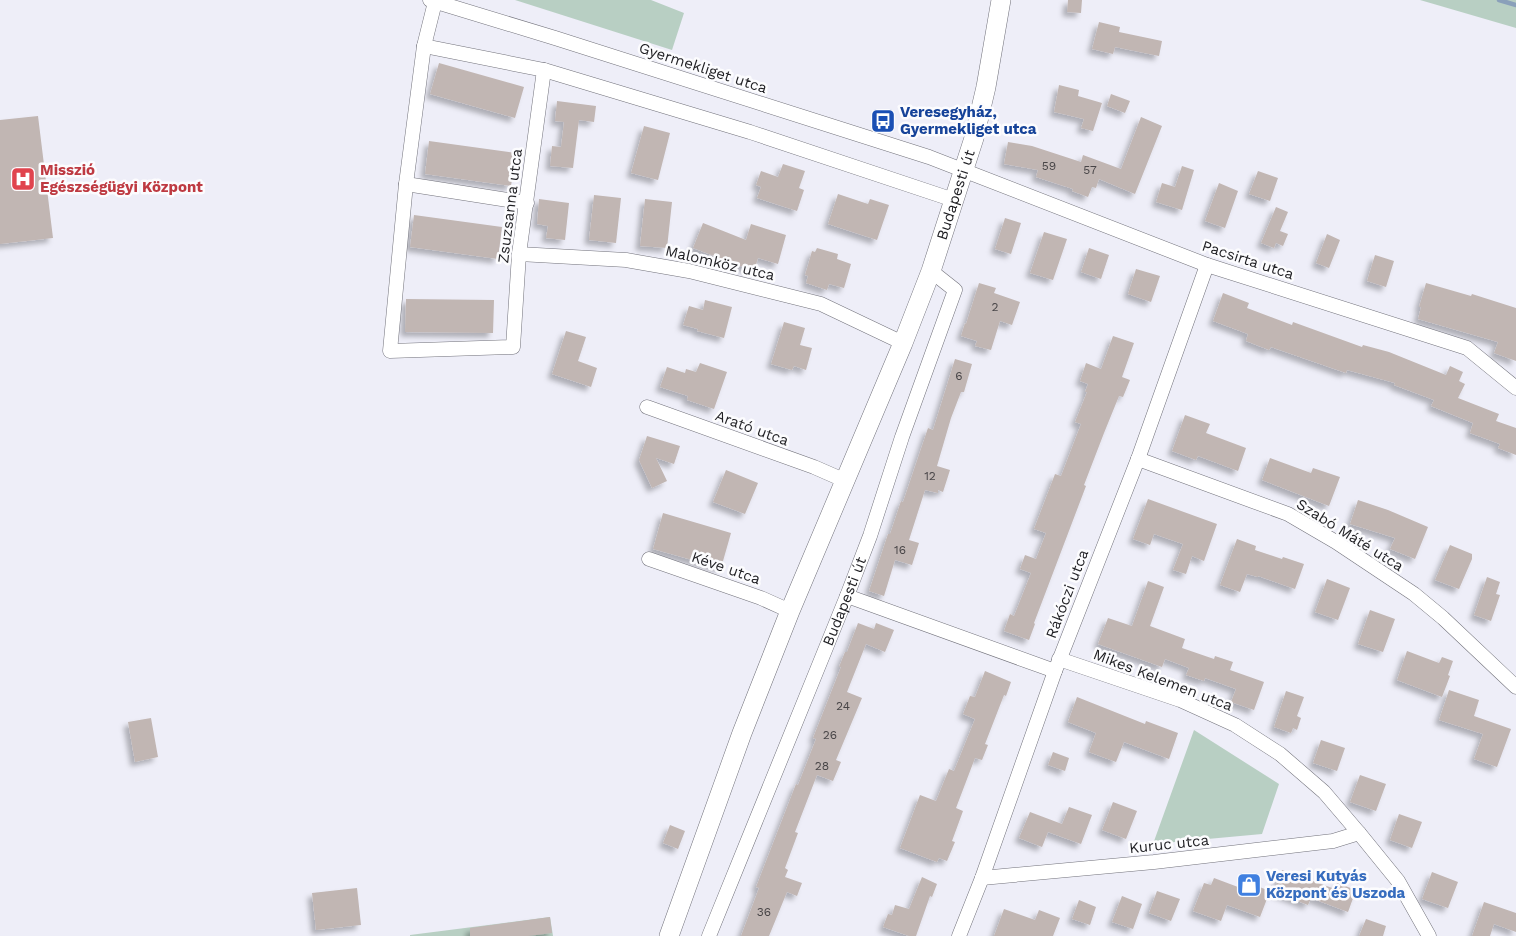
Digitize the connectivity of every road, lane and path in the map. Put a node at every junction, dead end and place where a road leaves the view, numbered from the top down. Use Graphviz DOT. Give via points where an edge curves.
graph roads {
  1 [pos="1001,0"];
  2 [pos="433,1"];
  3 [pos="424,46"];
  4 [pos="544,70"];
  5 [pos="964,170"];
  6 [pos="406,184"];
  7 [pos="954,200"];
  8 [pos="526,203"];
  9 [pos="519,254"];
  10 [pos="1207,265"];
  11 [pos="930,271"];
  12 [pos="903,344"];
  13 [pos="1516,388"];
  14 [pos="647,407"];
  15 [pos="1138,459"];
  16 [pos="846,481"];
  17 [pos="649,559"];
  18 [pos="847,596"];
  19 [pos="790,611"];
  20 [pos="1057,665"];
  21 [pos="1516,686"];
  22 [pos="1359,833"];
  23 [pos="982,878"];
  24 [pos="669,936"];
  25 [pos="709,936"];
  26 [pos="959,936"];
  27 [pos="1429,936"];
  1 -- 5 [label="street, Budapesti út" via="986,88"];
  2 -- 3 [label="street"];
  2 -- 5 [label="street, Gyermekliget utca"];
  3 -- 4 [label="street"];
  3 -- 6 [label="street"];
  4 -- 7 [label="street" via="750,132"];
  4 -- 8 [label="street, Zsuzsanna utca"];
  5 -- 7 [label="street, Budapesti út"];
  5 -- 10 [label="street, Pacsirta utca"];
  6 -- 8 [label="street"];
  6 -- 9 [label="street, Zsuzsanna utca" via="390,351 513,347"];
  7 -- 11 [label="street, Budapesti út"];
  8 -- 9 [label="street, Zsuzsanna utca"];
  9 -- 12 [label="street, Malomköz utca" via="626,260 689,271 821,304"];
  10 -- 13 [label="street, Pacsirta utca" via="1467,348"];
  10 -- 15 [label="street, Rákóczi utca"];
  11 -- 12 [label="street, Budapesti út"];
  11 -- 18 [label="street, Budapesti út" via="955,290"];
  12 -- 16 [label="street, Budapesti út"];
  14 -- 16 [label="street, Arató utca"];
  15 -- 20 [label="street, Rákóczi utca"];
  15 -- 21 [label="street, Szabó Máté utca" via="1288,514 1336,542 1414,594"];
  16 -- 19 [label="street, Budapesti út"];
  17 -- 19 [label="street, Kéve utca"];
  18 -- 20 [label="street, Mikes Kelemen utca"];
  18 -- 25 [label="street, Budapesti út"];
  19 -- 24 [label="street, Budapesti út"];
  20 -- 22 [label="street, Mikes Kelemen utca" via="1180,700 1236,725 1280,754 1324,792"];
  20 -- 23 [label="street, Rákóczi utca"];
  22 -- 23 [label="street, Kuruc utca" via="1333,840 1154,862"];
  22 -- 27 [label="street, Mikes Kelemen utca" via="1398,881"];
  23 -- 26 [label="street, Rákóczi utca"];
}
